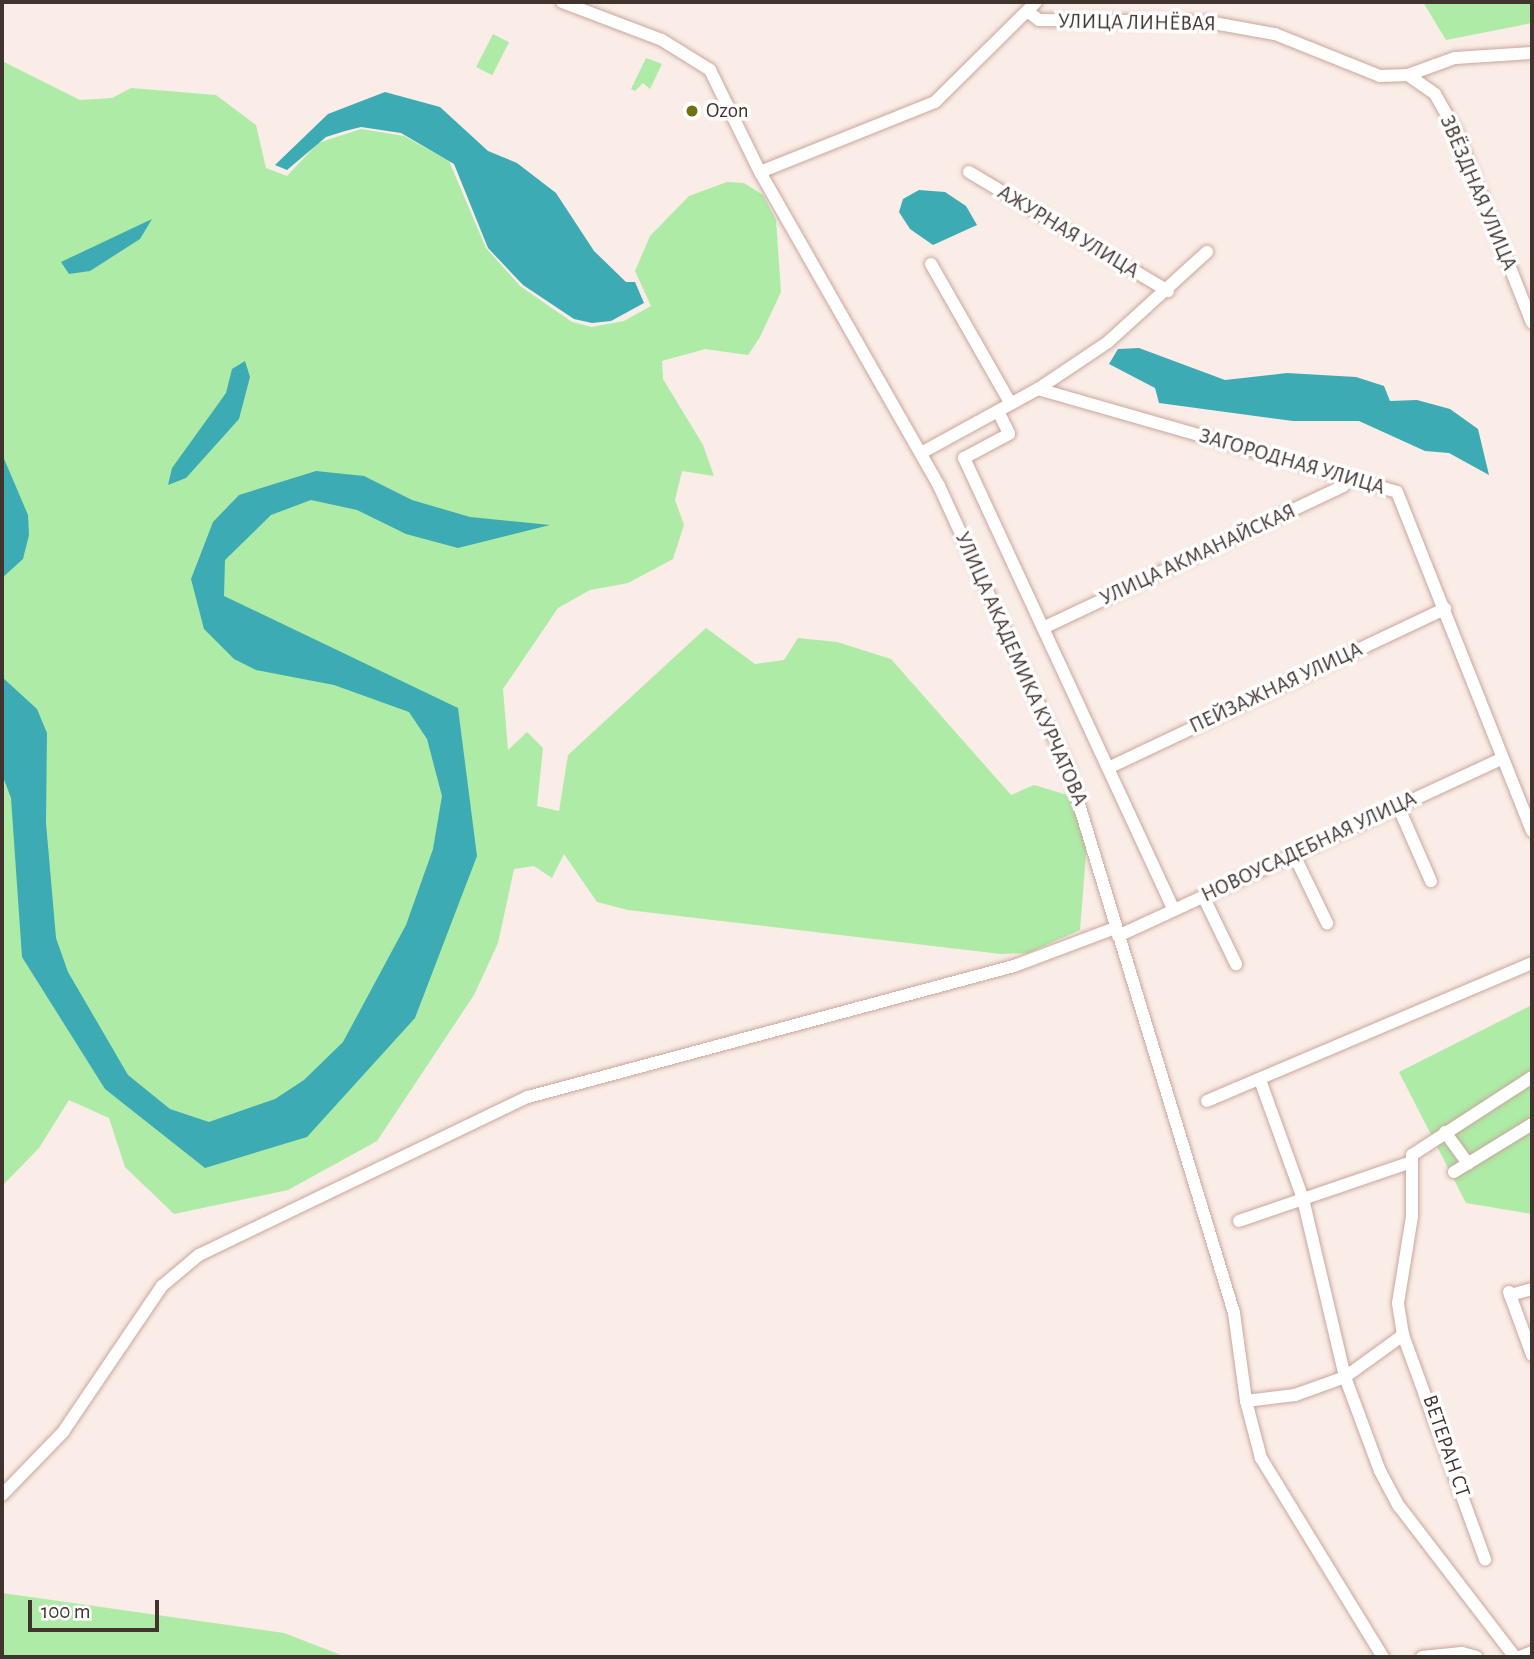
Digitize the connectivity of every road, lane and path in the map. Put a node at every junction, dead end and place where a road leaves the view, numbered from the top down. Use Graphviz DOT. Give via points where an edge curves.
graph roads {
  1 [pos="562,2"];
  2 [pos="1031,6"];
  3 [pos="1532,52"];
  4 [pos="1408,75"];
  5 [pos="760,172"];
  6 [pos="969,172"];
  7 [pos="1207,252"];
  8 [pos="931,264"];
  9 [pos="1168,291"];
  10 [pos="1532,323"];
  11 [pos="1038,389"];
  12 [pos="1011,404"];
  13 [pos="998,411"];
  14 [pos="920,453"];
  15 [pos="1348,477"];
  16 [pos="1445,608"];
  17 [pos="1043,628"];
  18 [pos="1501,759"];
  19 [pos="1108,768"];
  20 [pos="1398,806"];
  21 [pos="1532,831"];
  22 [pos="1294,855"];
  23 [pos="1431,881"];
  24 [pos="1203,896"];
  25 [pos="1174,910"];
  26 [pos="1327,923"];
  27 [pos="1116,932"];
  28 [pos="1532,963"];
  29 [pos="1236,964"];
  30 [pos="1532,1077"];
  31 [pos="1260,1080"];
  32 [pos="1207,1101"];
  33 [pos="1532,1124"];
  34 [pos="1445,1132"];
  35 [pos="1411,1162"];
  36 [pos="1468,1164"];
  37 [pos="1454,1172"];
  38 [pos="1303,1199"];
  39 [pos="1239,1220"];
  40 [pos="1532,1289"];
  41 [pos="1403,1335"];
  42 [pos="1532,1355"];
  43 [pos="1345,1377"];
  44 [pos="1246,1401"];
  45 [pos="2,1495"];
  46 [pos="1485,1559"];
  47 [pos="1532,1652"];
  48 [pos="1383,1657"];
  49 [pos="1422,1657"];
  50 [pos="1476,1657"];
  51 [pos="1518,1657"];
  1 -- 5 [label="street, УЛИЦА АКАДЕМИКА КУРЧАТОВА" via="696,59 725,92"];
  2 -- 4 [label="street, УЛИЦА ЛИНЁВАЯ" via="1039,20 1208,22 1301,42 1360,70"];
  2 -- 5 [label="street" via="935,102"];
  3 -- 4 [label="street, УЛИЦА ЛИНЁВАЯ" via="1455,58"];
  4 -- 10 [label="street, ЗВЁЗДНАЯ УЛИЦА" via="1435,94 1456,131"];
  5 -- 14 [label="street, УЛИЦА АКАДЕМИКА КУРЧАТОВА"];
  6 -- 9 [label="street, АЖУРНАЯ УЛИЦА"];
  7 -- 9 [label="street"];
  8 -- 12 [label="street"];
  9 -- 11 [label="street" via="1108,342"];
  11 -- 12 [label="street"];
  11 -- 15 [label="street, ЗАГОРОДНАЯ УЛИЦА"];
  12 -- 13 [label="street"];
  13 -- 14 [label="street"];
  13 -- 17 [label="street" via="1009,433 964,458"];
  14 -- 27 [label="street, УЛИЦА АКАДЕМИКА КУРЧАТОВА" via="1068,765"];
  15 -- 16 [label="street, ЗАГОРОДНАЯ УЛИЦА" via="1388,487 1404,500"];
  15 -- 17 [label="street, УЛИЦА АКМАНАЙСКАЯ" via="1343,486"];
  16 -- 18 [label="street, ЗАГОРОДНАЯ УЛИЦА"];
  16 -- 19 [label="street, ПЕЙЗАЖНАЯ УЛИЦА"];
  17 -- 19 [label="street"];
  18 -- 20 [label="street, НОВОУСАДЕБНАЯ УЛИЦА"];
  18 -- 21 [label="street, ЗАГОРОДНАЯ УЛИЦА"];
  19 -- 25 [label="street"];
  20 -- 22 [label="street, НОВОУСАДЕБНАЯ УЛИЦА"];
  20 -- 23 [label="street"];
  22 -- 24 [label="street, НОВОУСАДЕБНАЯ УЛИЦА"];
  22 -- 26 [label="street"];
  24 -- 25 [label="street, НОВОУСАДЕБНАЯ УЛИЦА"];
  24 -- 29 [label="street"];
  25 -- 27 [label="street, НОВОУСАДЕБНАЯ УЛИЦА"];
  27 -- 44 [label="street, УЛИЦА АКАДЕМИКА КУРЧАТОВА" via="1234,1313"];
  27 -- 45 [label="street, НОВОУСАДЕБНАЯ УЛИЦА" via="1014,966 528,1097 199,1255 162,1286 63,1432"];
  28 -- 31 [label="street"];
  30 -- 34 [label="street"];
  31 -- 32 [label="street"];
  31 -- 38 [label="street"];
  33 -- 36 [label="street"];
  34 -- 35 [label="street" via="1418,1148"];
  34 -- 36 [label="street"];
  35 -- 38 [label="street"];
  35 -- 41 [label="street, ВЕТЕРАН СТ" via="1412,1217 1398,1303"];
  36 -- 37 [label="street"];
  38 -- 39 [label="street"];
  38 -- 43 [label="street"];
  40 -- 42 [label="street" via="1510,1293"];
  41 -- 43 [label="street"];
  41 -- 46 [label="street, ВЕТЕРАН СТ"];
  43 -- 44 [label="street" via="1295,1395"];
  43 -- 51 [label="street" via="1390,1492"];
  44 -- 48 [label="street, УЛИЦА АКАДЕМИКА КУРЧАТОВА" via="1261,1458 1282,1499"];
  47 -- 51 [label="street"];
  49 -- 50 [label="street" via="1462,1653"];
}
